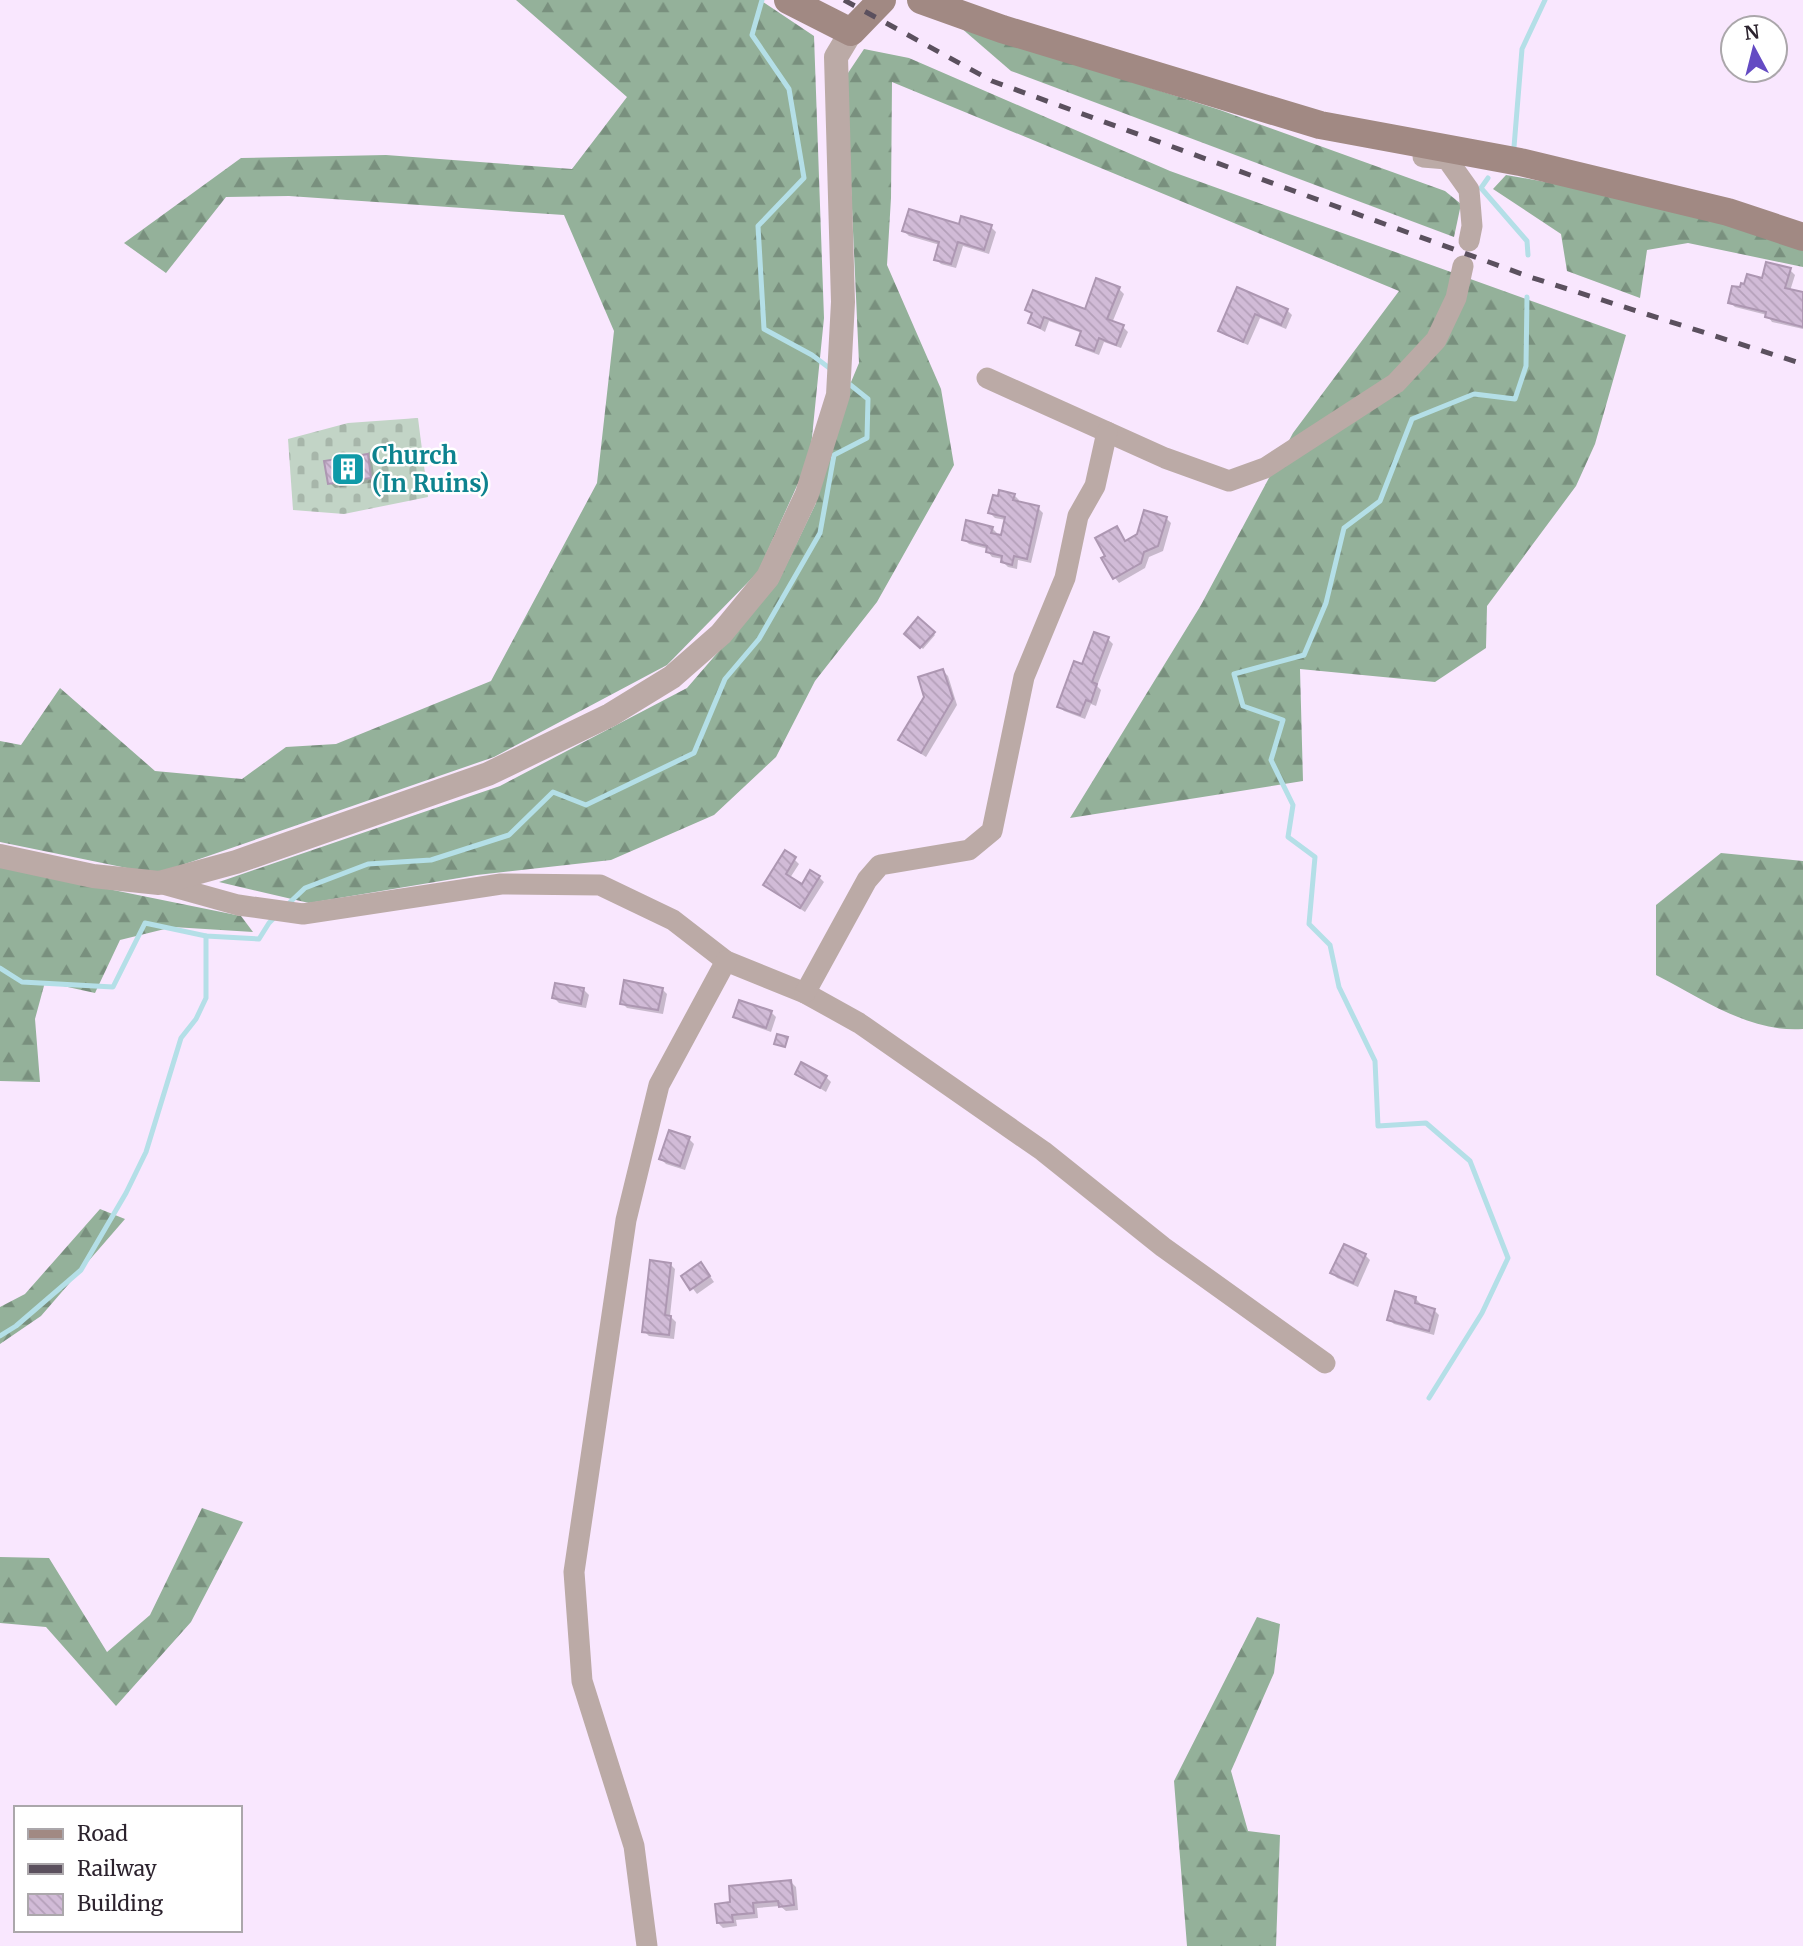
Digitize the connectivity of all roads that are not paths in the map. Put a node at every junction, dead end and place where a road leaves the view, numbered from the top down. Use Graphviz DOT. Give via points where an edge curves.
graph roads {
  1 [pos="788,0"];
  2 [pos="882,0"];
  3 [pos="921,0"];
  4 [pos="851,32"];
  5 [pos="1376,135"];
  6 [pos="1803,237"];
  7 [pos="1469,242"];
  8 [pos="1463,266"];
  9 [pos="987,378"];
  10 [pos="1107,432"];
  11 [pos="0,856"];
  12 [pos="159,883"];
  13 [pos="726,961"];
  14 [pos="805,993"];
  15 [pos="1325,1363"];
  16 [pos="647,1946"];
  1 -- 4 [label="main road"];
  2 -- 4 [label="main road"];
  3 -- 5 [label="main road" via="1320,125"];
  4 -- 12 [label="street" via="835,57 843,302 838,395 807,494 768,578 721,634 673,677 610,715 488,774 236,862"];
  5 -- 6 [label="main road" via="1520,162 1715,209"];
  5 -- 7 [label="street" via="1402,154 1447,159 1468,190"];
  8 -- 10 [label="street" via="1457,298 1436,340 1396,383 1265,468 1229,481"];
  9 -- 10 [label="street"];
  10 -- 14 [label="street" via="1095,486 1078,516 1065,578 1024,677 992,831 969,850 880,865 867,880"];
  11 -- 12 [label="street" via="93,876"];
  12 -- 13 [label="street" via="239,905 303,914 501,884 600,885 673,920"];
  13 -- 14 [label="street"];
  13 -- 16 [label="street" via="656,1098 626,1220 574,1572 582,1681 632,1837"];
  14 -- 15 [label="street" via="859,1023 1043,1151 1163,1247"];
}
